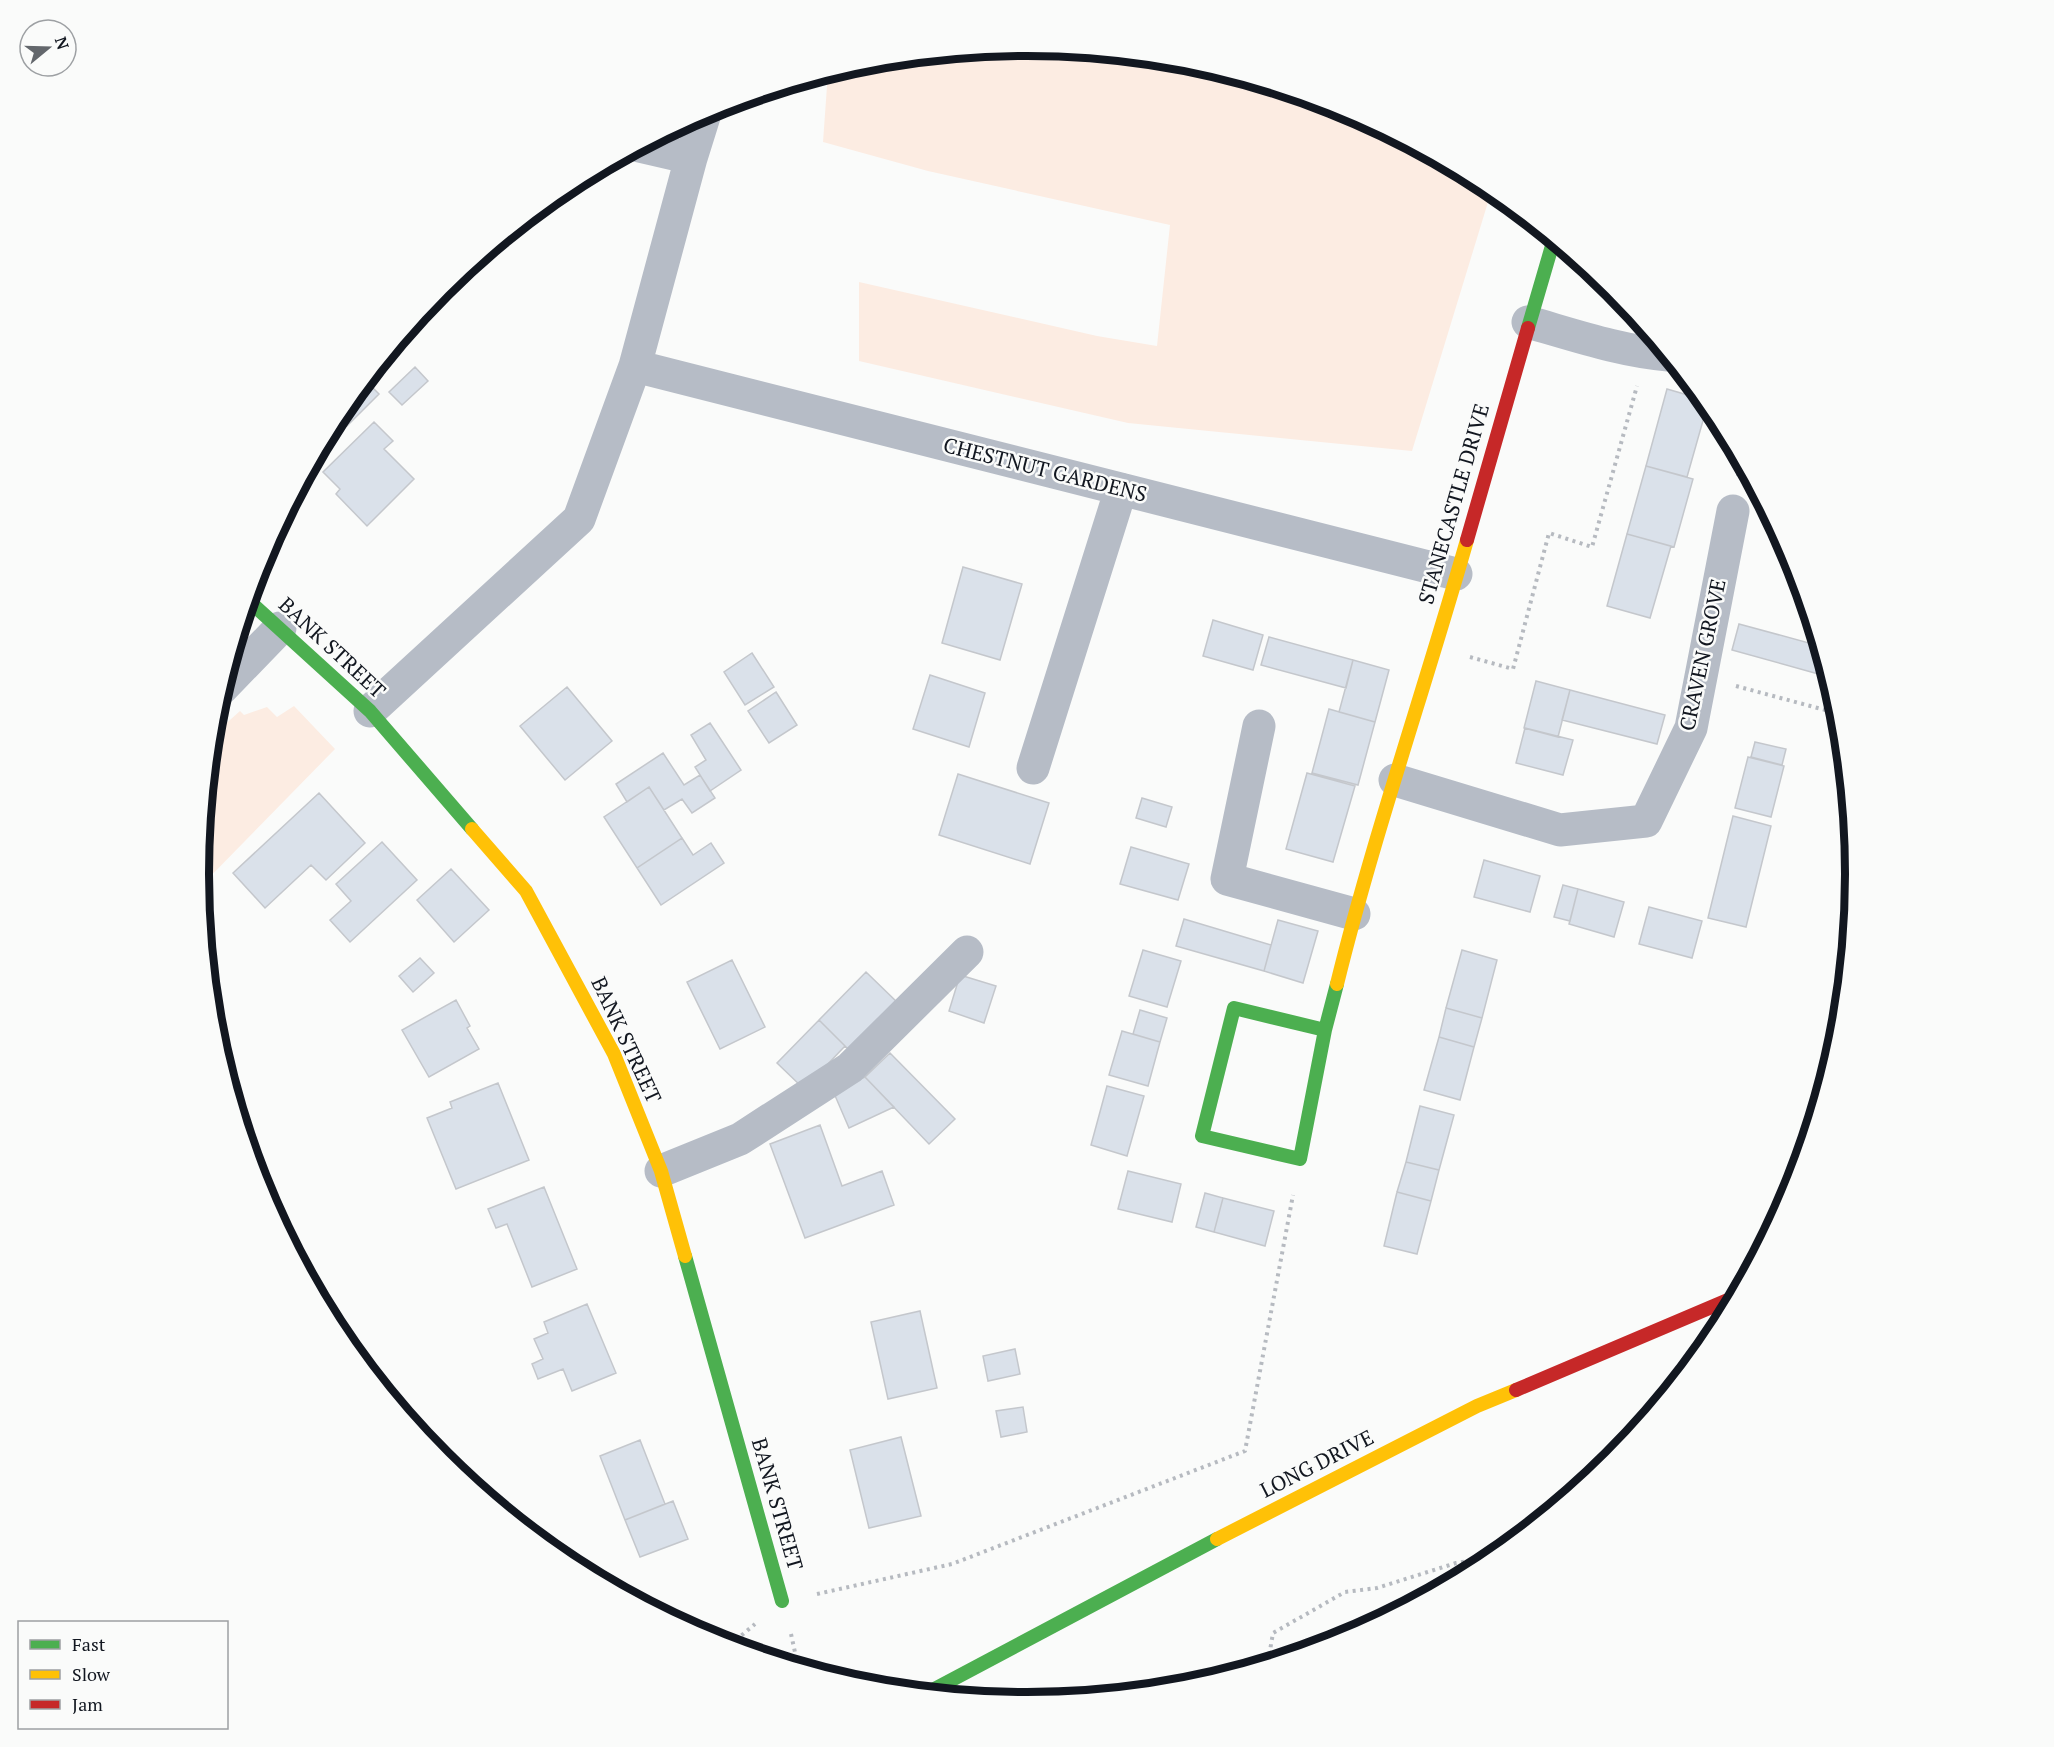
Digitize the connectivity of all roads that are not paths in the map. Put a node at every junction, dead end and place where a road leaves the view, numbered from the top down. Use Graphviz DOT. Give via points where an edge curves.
graph roads {
  1 [pos="702,123"];
  2 [pos="649,148"];
  3 [pos="691,158"];
  4 [pos="1552,246"];
  5 [pos="1528,322"];
  6 [pos="1657,354"];
  7 [pos="635,366"];
  8 [pos="1121,489"];
  9 [pos="1734,511"];
  10 [pos="1456,574"];
  11 [pos="254,605"];
  12 [pos="280,628"];
  13 [pos="234,676"];
  14 [pos="370,711"];
  15 [pos="1260,726"];
  16 [pos="1033,768"];
  17 [pos="1395,780"];
  18 [pos="1354,914"];
  19 [pos="967,952"];
  20 [pos="1325,1030"];
  21 [pos="661,1171"];
  22 [pos="1723,1302"];
  23 [pos="782,1601"];
  24 [pos="939,1687"];
  1 -- 3 [label="street"];
  2 -- 3 [label="street"];
  3 -- 7 [label="street"];
  4 -- 5 [label="street, STANECASTLE DRIVE"];
  5 -- 6 [label="street"];
  5 -- 10 [label="street, STANECASTLE DRIVE"];
  7 -- 8 [label="street, CHESTNUT GARDENS"];
  7 -- 14 [label="street" via="579,519"];
  8 -- 10 [label="street, CHESTNUT GARDENS"];
  8 -- 16 [label="street"];
  9 -- 17 [label="street, CRAVEN GROVE" via="1691,728 1646,821 1560,830"];
  10 -- 17 [label="street, STANECASTLE DRIVE"];
  11 -- 12 [label="street, BANK STREET"];
  12 -- 13 [label="street"];
  12 -- 14 [label="street, BANK STREET"];
  14 -- 21 [label="street, BANK STREET" via="526,891 614,1053"];
  15 -- 18 [label="street" via="1227,879"];
  17 -- 18 [label="street, STANECASTLE DRIVE"];
  18 -- 20 [label="street, STANECASTLE DRIVE"];
  19 -- 21 [label="street" via="850,1068 740,1139"];
  20 -- 20 [label="street, STANECASTLE DRIVE" via="1300,1159 1202,1136 1234,1008"];
  21 -- 23 [label="street, BANK STREET"];
  22 -- 24 [label="street, LONG DRIVE" via="1477,1406"];
}
